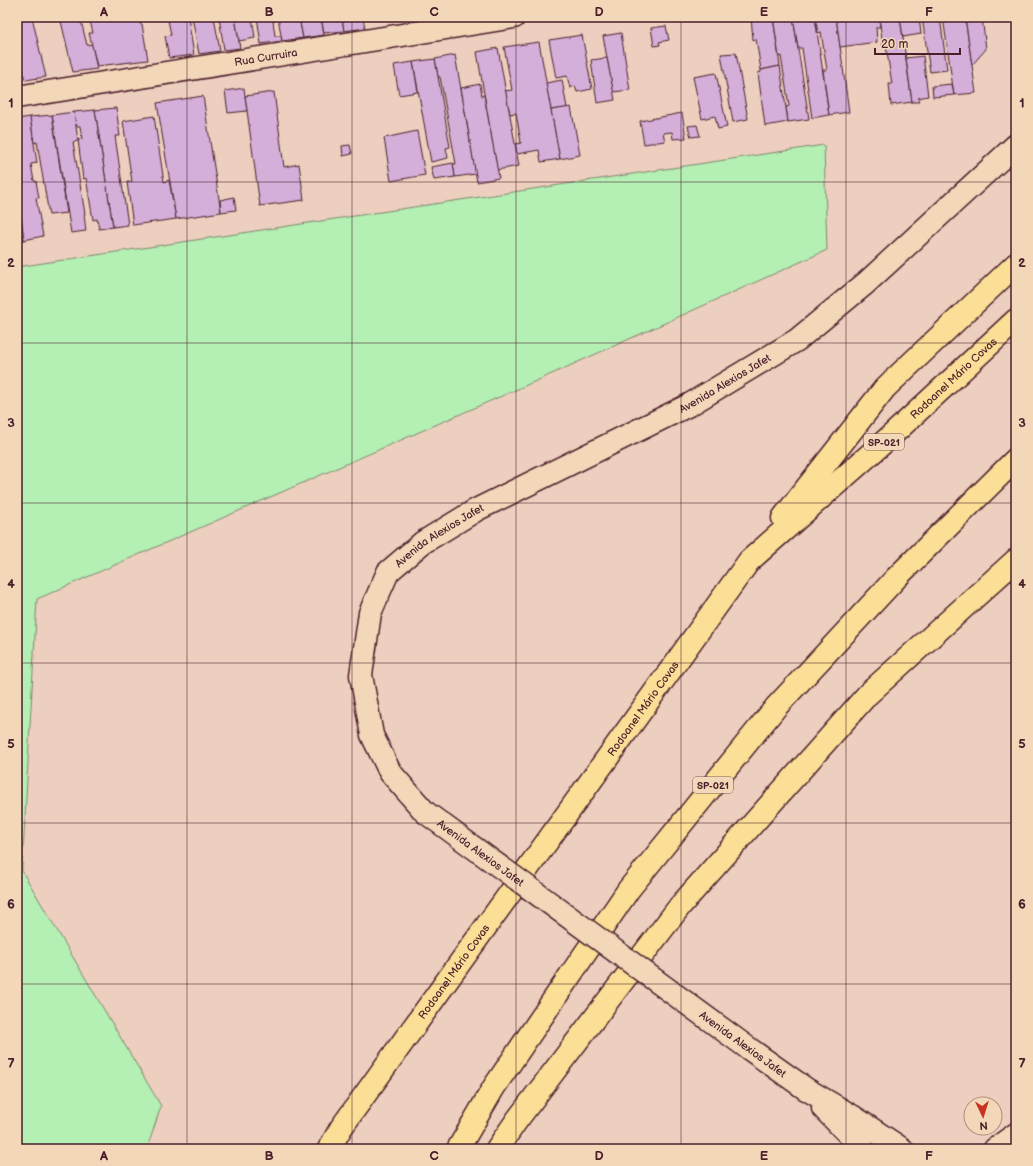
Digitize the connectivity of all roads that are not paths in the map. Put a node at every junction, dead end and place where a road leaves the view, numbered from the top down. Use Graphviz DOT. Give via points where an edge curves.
graph roads {
  1 [pos="514,17"];
  2 [pos="17,97"];
  3 [pos="1016,145"];
  4 [pos="1016,264"];
  5 [pos="1016,320"];
  6 [pos="1016,459"];
  7 [pos="1016,560"];
  8 [pos="749,561"];
  9 [pos="806,1090"];
  10 [pos="1016,1134"];
  11 [pos="329,1149"];
  12 [pos="458,1149"];
  13 [pos="497,1149"];
  14 [pos="863,1149"];
  15 [pos="902,1149"];
  16 [pos="995,1149"];
  1 -- 2 [label="main road, Rua Curruira"];
  3 -- 9 [label="main road, Avenida Alexios Jafet, bridge" via="866,283 797,340 689,405 476,510 422,543 388,572 370,613 361,675 372,735 390,772 425,812"];
  4 -- 8 [label="highway" via="885,388"];
  5 -- 8 [label="highway, Rodoanel Mário Covas / SP-021" via="892,435"];
  6 -- 12 [label="highway, SP-021" via="898,577 776,707 629,889 494,1087"];
  7 -- 13 [label="highway" via="868,694 680,906"];
  8 -- 11 [label="highway, Rodoanel Mário Covas / SP-021" via="341,1128"];
  9 -- 14 [label="main road, Avenida Alexios Jafet"];
  9 -- 15 [label="main road, Avenida Alexios Jafet"];
  10 -- 16 [label="main road"];
}
